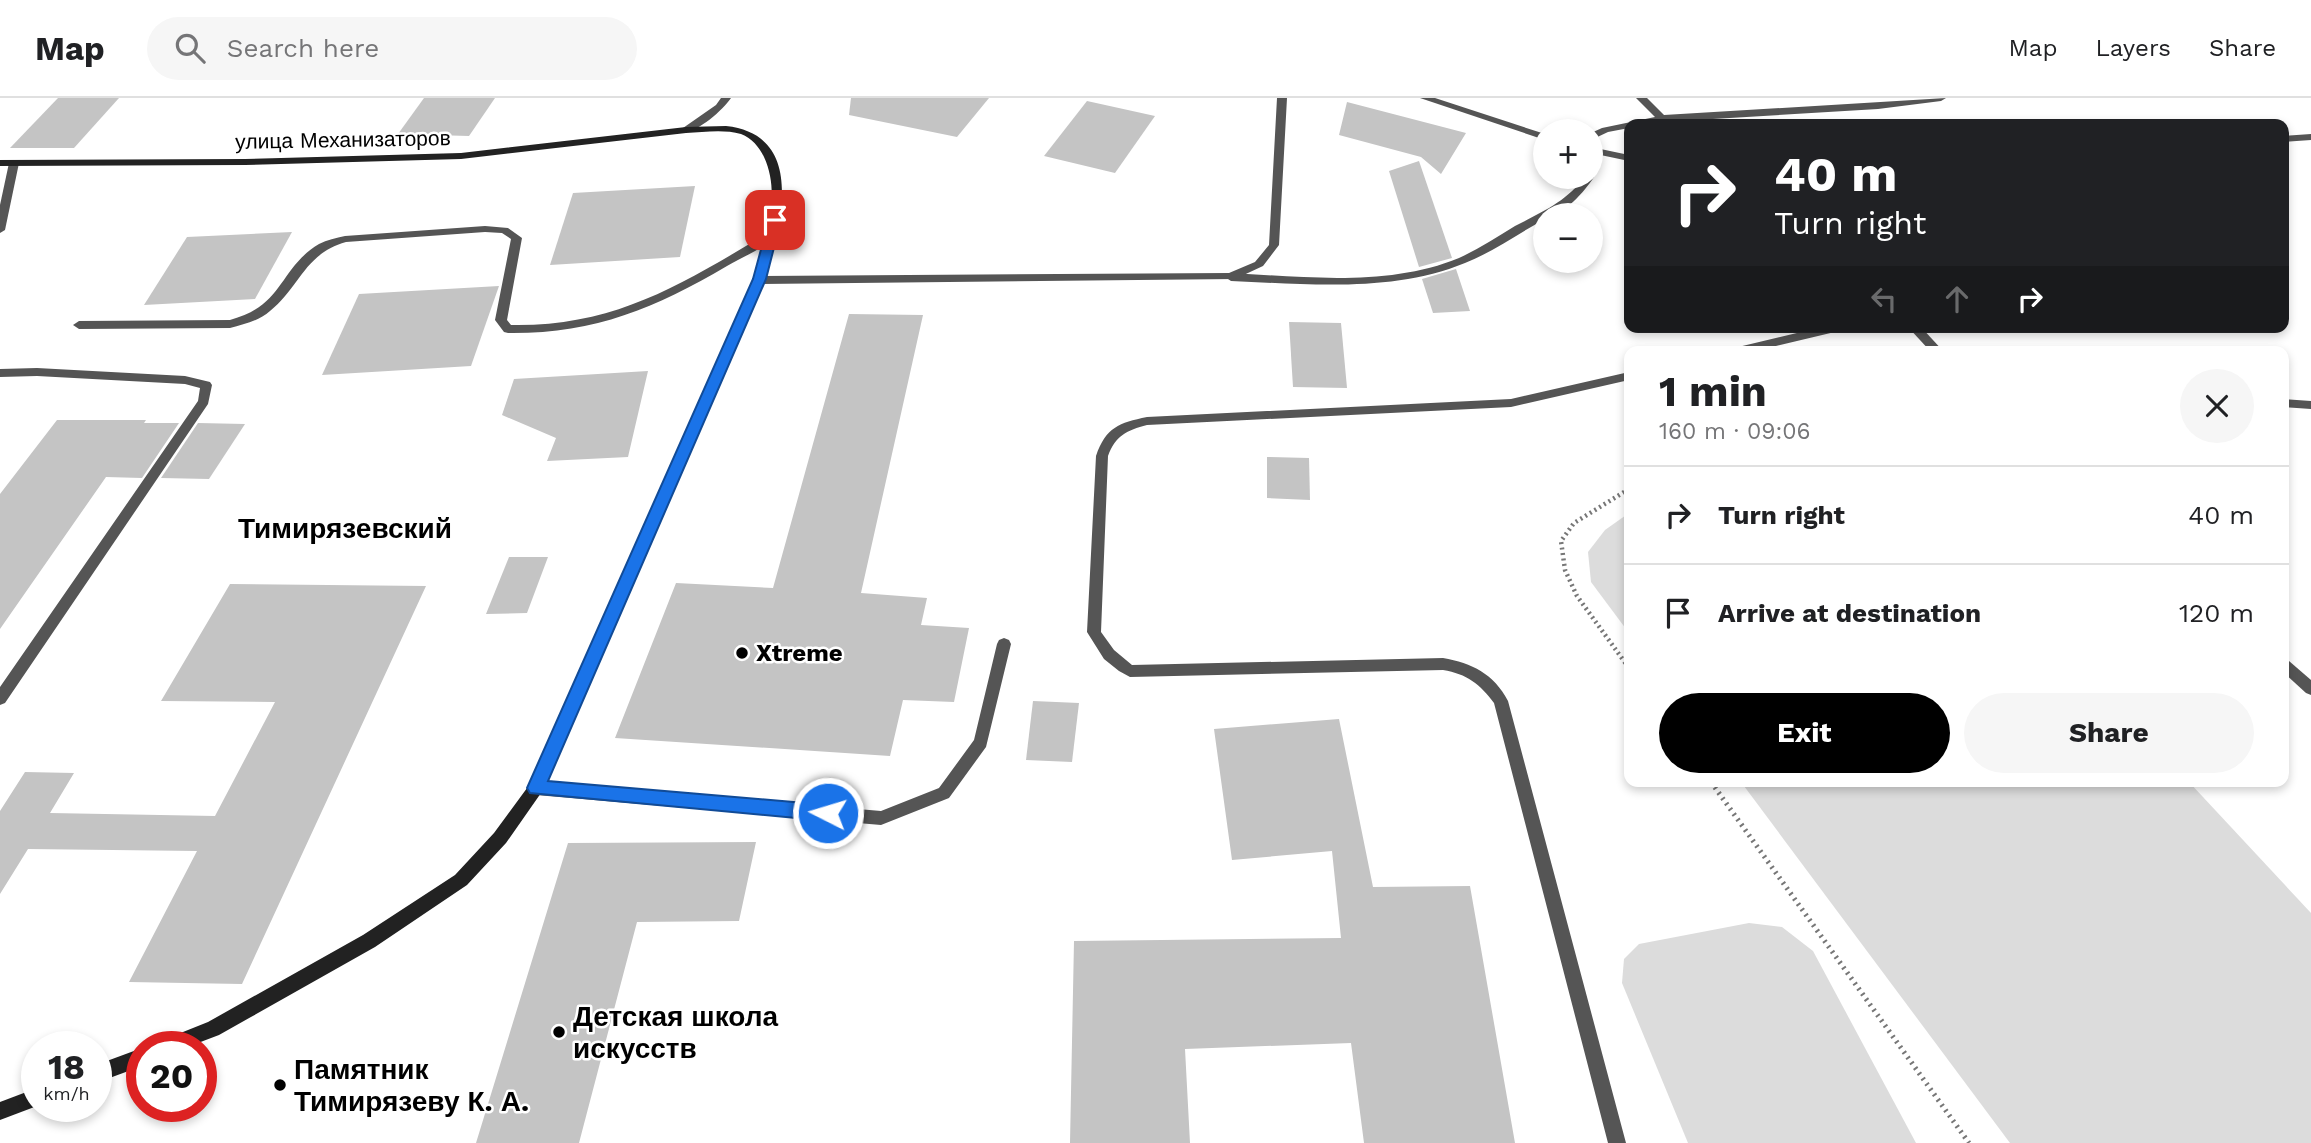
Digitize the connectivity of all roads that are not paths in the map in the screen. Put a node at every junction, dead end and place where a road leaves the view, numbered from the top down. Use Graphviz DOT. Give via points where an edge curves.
graph roads {
  1 [pos="726,98"];
  2 [pos="1282,98"];
  3 [pos="1425,98"];
  4 [pos="1641,98"];
  5 [pos="1941,98"];
  6 [pos="1662,118"];
  7 [pos="1658,119"];
  8 [pos="1624,126"];
  9 [pos="686,130"];
  10 [pos="1603,131"];
  11 [pos="1533,133"];
  12 [pos="2311,137"];
  13 [pos="2289,139"];
  14 [pos="1603,153"];
  15 [pos="1624,157"];
  16 [pos="0,163"];
  17 [pos="13,163"];
  18 [pos="1581,189"];
  19 [pos="0,230"];
  20 [pos="772,235"];
  21 [pos="1231,278"];
  22 [pos="759,279"];
  23 [pos="79,325"];
  24 [pos="1777,333"];
  25 [pos="1814,333"];
  26 [pos="1919,333"];
  27 [pos="1784,340"];
  28 [pos="1759,346"];
  29 [pos="1932,346"];
  30 [pos="0,373"];
  31 [pos="1624,377"];
  32 [pos="2289,403"];
  33 [pos="2311,405"];
  34 [pos="1004,644"];
  35 [pos="2289,669"];
  36 [pos="2311,689"];
  37 [pos="0,699"];
  38 [pos="536,788"];
  39 [pos="208,1031"];
  40 [pos="21,1103"];
  41 [pos="0,1111"];
  42 [pos="1617,1143"];
  1 -- 9 [label="street"];
  2 -- 21 [label="street" via="1274,245 1259,264"];
  3 -- 11 [label="street"];
  4 -- 6 [label="street"];
  5 -- 6 [label="street"];
  6 -- 7 [label="street"];
  8 -- 10 [label="street"];
  9 -- 17 [label="street, улица Механизаторов" via="461,156"];
  9 -- 20 [label="street, улица Механизаторов" via="742,131 759,140 776,175 778,205"];
  12 -- 13 [label="street"];
  14 -- 15 [label="street"];
  16 -- 17 [label="street, улица Механизаторов"];
  17 -- 19 [label="street"];
  18 -- 21 [label="street" via="1457,263 1391,279"];
  20 -- 22 [label="street, улица Механизаторов"];
  20 -- 23 [label="street" via="654,303 618,316 558,328 508,329 501,320 517,238 504,230 485,229 345,239 323,247 271,307 250,321"];
  21 -- 22 [label="street"];
  22 -- 38 [label="street, улица Механизаторов"];
  24 -- 27 [label="street"];
  25 -- 27 [label="street"];
  26 -- 29 [label="street"];
  27 -- 28 [label="street"];
  30 -- 37 [label="street" via="185,380 206,385 204,401"];
  31 -- 42 [label="street" via="1511,403 1147,421 1121,427 1107,440 1102,456 1094,632 1102,649 1130,671 1443,664 1465,667 1485,678 1501,701"];
  32 -- 33 [label="street"];
  34 -- 38 [label="street" via="981,742 944,793 881,818"];
  35 -- 36 [label="street"];
  38 -- 39 [label="street, улица Механизаторов" via="500,838 461,880 369,941"];
  40 -- 41 [label="street"];
}
